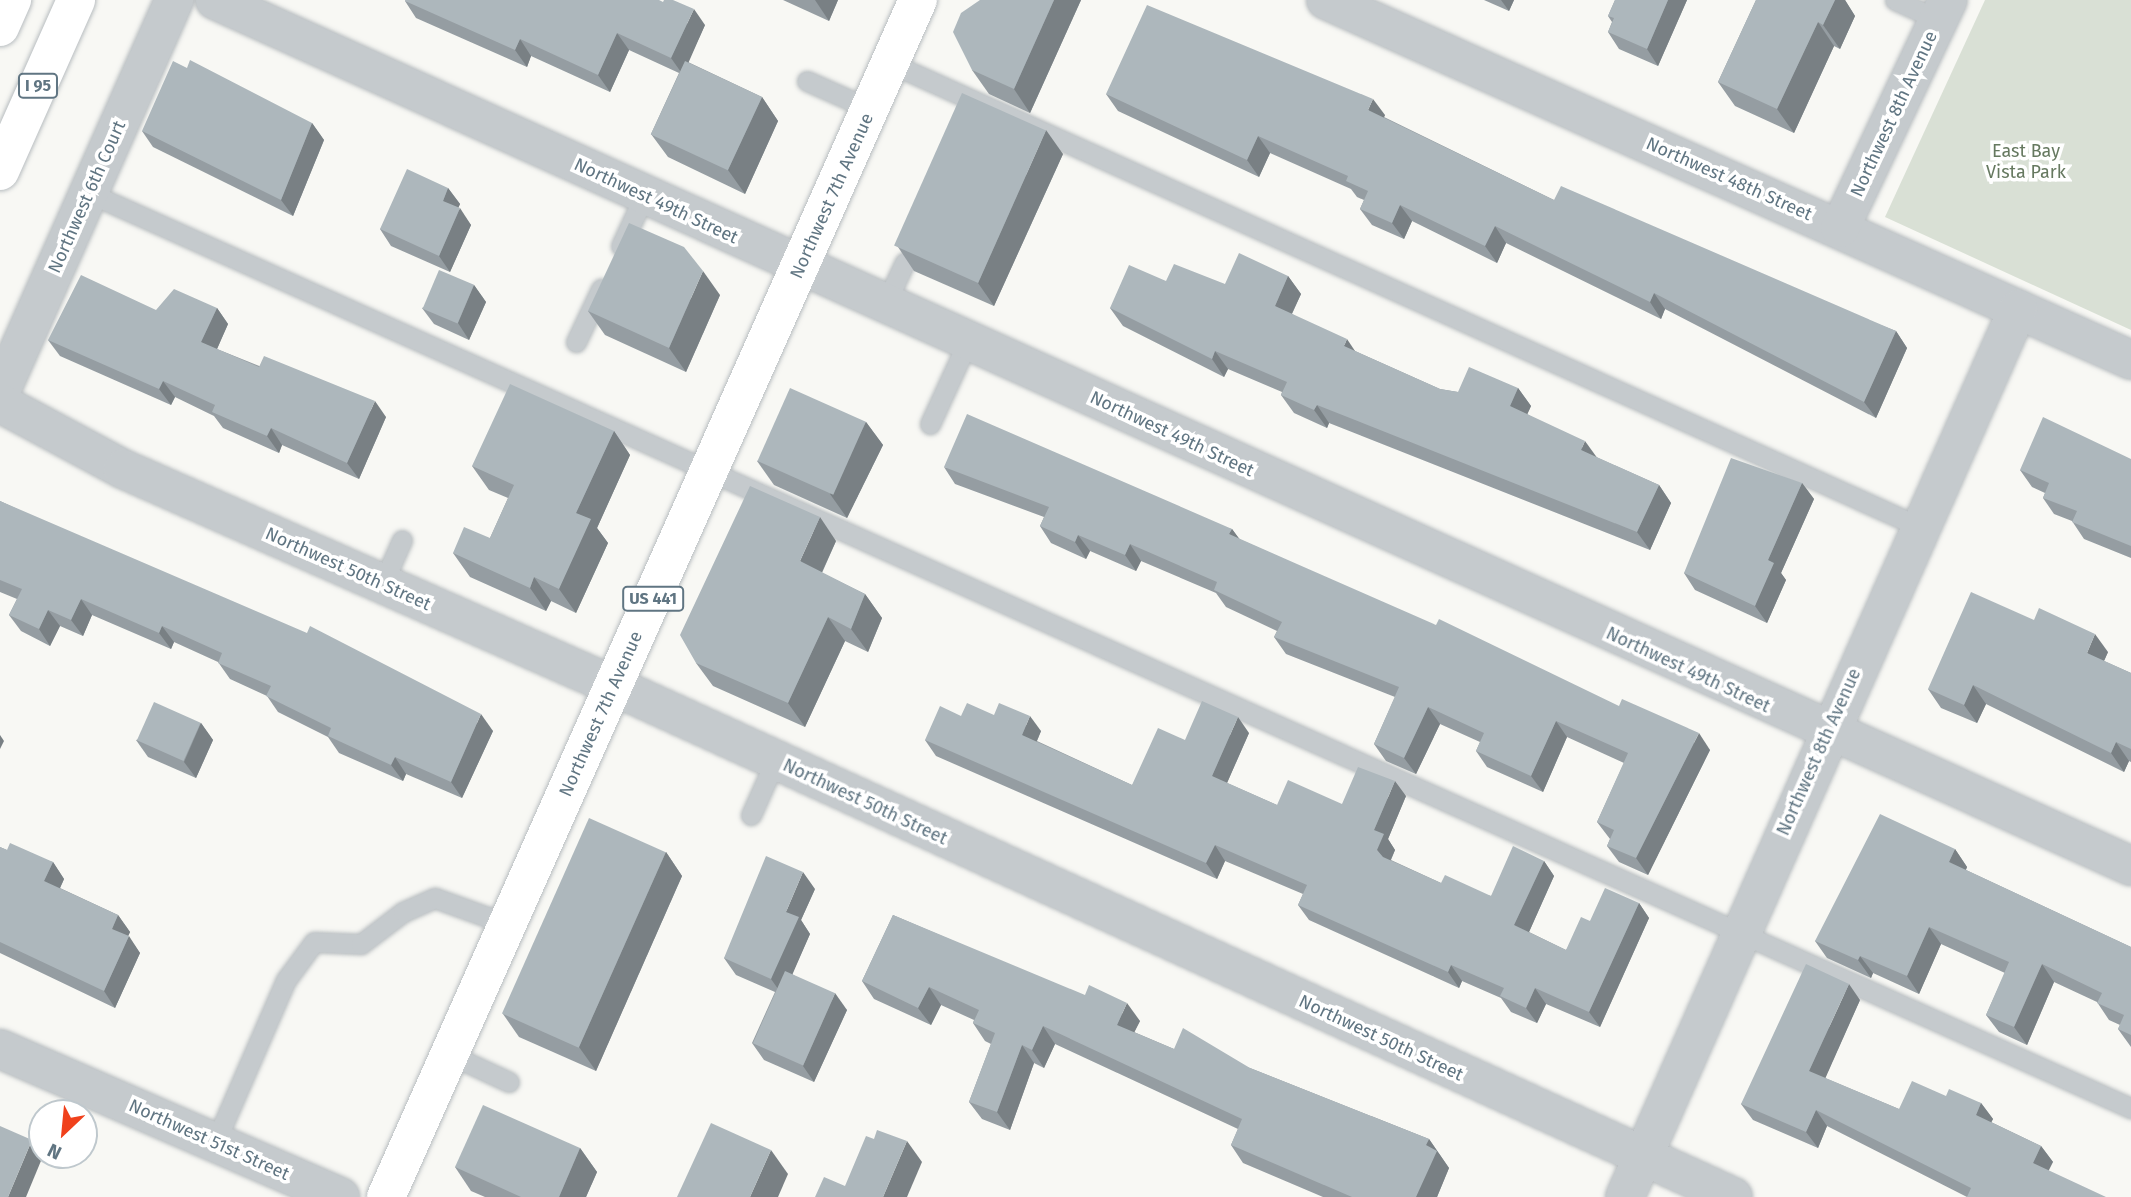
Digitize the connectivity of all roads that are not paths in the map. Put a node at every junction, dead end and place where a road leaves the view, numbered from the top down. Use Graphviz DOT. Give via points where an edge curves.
graph roads {
  1 [pos="12,0"];
  2 [pos="76,0"];
  3 [pos="173,0"];
  4 [pos="215,0"];
  5 [pos="918,0"];
  6 [pos="1326,0"];
  7 [pos="1895,0"];
  8 [pos="1944,10"];
  9 [pos="0,27"];
  10 [pos="890,63"];
  11 [pos="807,81"];
  12 [pos="870,109"];
  13 [pos="0,171"];
  14 [pos="89,193"];
  15 [pos="644,196"];
  16 [pos="1840,228"];
  17 [pos="905,262"];
  18 [pos="800,267"];
  19 [pos="885,305"];
  20 [pos="2018,309"];
  21 [pos="968,341"];
  22 [pos="576,342"];
  23 [pos="2131,360"];
  24 [pos="0,393"];
  25 [pos="0,403"];
  26 [pos="930,424"];
  27 [pos="711,470"];
  28 [pos="1920,527"];
  29 [pos="402,540"];
  30 [pos="382,585"];
  31 [pos="614,685"];
  32 [pos="1827,733"];
  33 [pos="775,761"];
  34 [pos="751,815"];
  35 [pos="2131,866"];
  36 [pos="507,924"];
  37 [pos="1740,933"];
  38 [pos="0,1049"];
  39 [pos="449,1054"];
  40 [pos="509,1083"];
  41 [pos="2131,1108"];
  42 [pos="215,1143"];
  43 [pos="1642,1157"];
  44 [pos="341,1197"];
  45 [pos="386,1197"];
  46 [pos="1625,1197"];
  47 [pos="1733,1197"];
  1 -- 9 [label="main road"];
  2 -- 13 [label="main road, I 95"];
  3 -- 14 [label="street, Northwest 6th Court"];
  4 -- 15 [label="street, Northwest 49th Street"];
  5 -- 10 [label="main road, Northwest 7th Avenue / US 441"];
  6 -- 16 [label="street, Northwest 48th Street"];
  7 -- 8 [label="lane"];
  8 -- 16 [label="street, Northwest 8th Avenue"];
  10 -- 12 [label="main road, Northwest 7th Avenue / US 441"];
  10 -- 28 [label="lane"];
  11 -- 12 [label="lane"];
  12 -- 18 [label="main road, Northwest 7th Avenue / US 441"];
  14 -- 24 [label="street, Northwest 6th Court"];
  14 -- 27 [label="lane"];
  15 -- 18 [label="street, Northwest 49th Street"];
  15 -- 22 [label="lane"];
  16 -- 20 [label="street, Northwest 48th Street"];
  17 -- 19 [label="lane"];
  18 -- 19 [label="street, Northwest 49th Street"];
  18 -- 27 [label="main road, Northwest 7th Avenue / US 441"];
  19 -- 21 [label="street, Northwest 49th Street"];
  20 -- 23 [label="street, Northwest 48th Street"];
  20 -- 28 [label="street, Northwest 8th Avenue"];
  21 -- 26 [label="lane"];
  21 -- 32 [label="street, Northwest 49th Street"];
  25 -- 30 [label="street, Northwest 50th Street" via="123,469"];
  27 -- 31 [label="main road, Northwest 7th Avenue / US 441"];
  27 -- 37 [label="lane"];
  28 -- 32 [label="street, Northwest 8th Avenue"];
  29 -- 30 [label="lane"];
  30 -- 31 [label="street, Northwest 50th Street"];
  31 -- 33 [label="street, Northwest 50th Street"];
  31 -- 36 [label="main road, Northwest 7th Avenue / US 441"];
  32 -- 35 [label="street, Northwest 49th Street"];
  32 -- 37 [label="street, Northwest 8th Avenue"];
  33 -- 34 [label="lane"];
  33 -- 43 [label="street, Northwest 50th Street"];
  36 -- 39 [label="main road, Northwest 7th Avenue / US 441"];
  36 -- 42 [label="lane" via="435,898 403,912 361,944 314,943 286,980"];
  37 -- 41 [label="lane"];
  37 -- 43 [label="street, Northwest 8th Avenue"];
  38 -- 42 [label="street, Northwest 51st Street"];
  39 -- 40 [label="lane"];
  39 -- 45 [label="main road, Northwest 7th Avenue / US 441"];
  42 -- 44 [label="street, Northwest 51st Street"];
  43 -- 46 [label="street, Northwest 8th Avenue"];
  43 -- 47 [label="street, Northwest 50th Street"];
}
